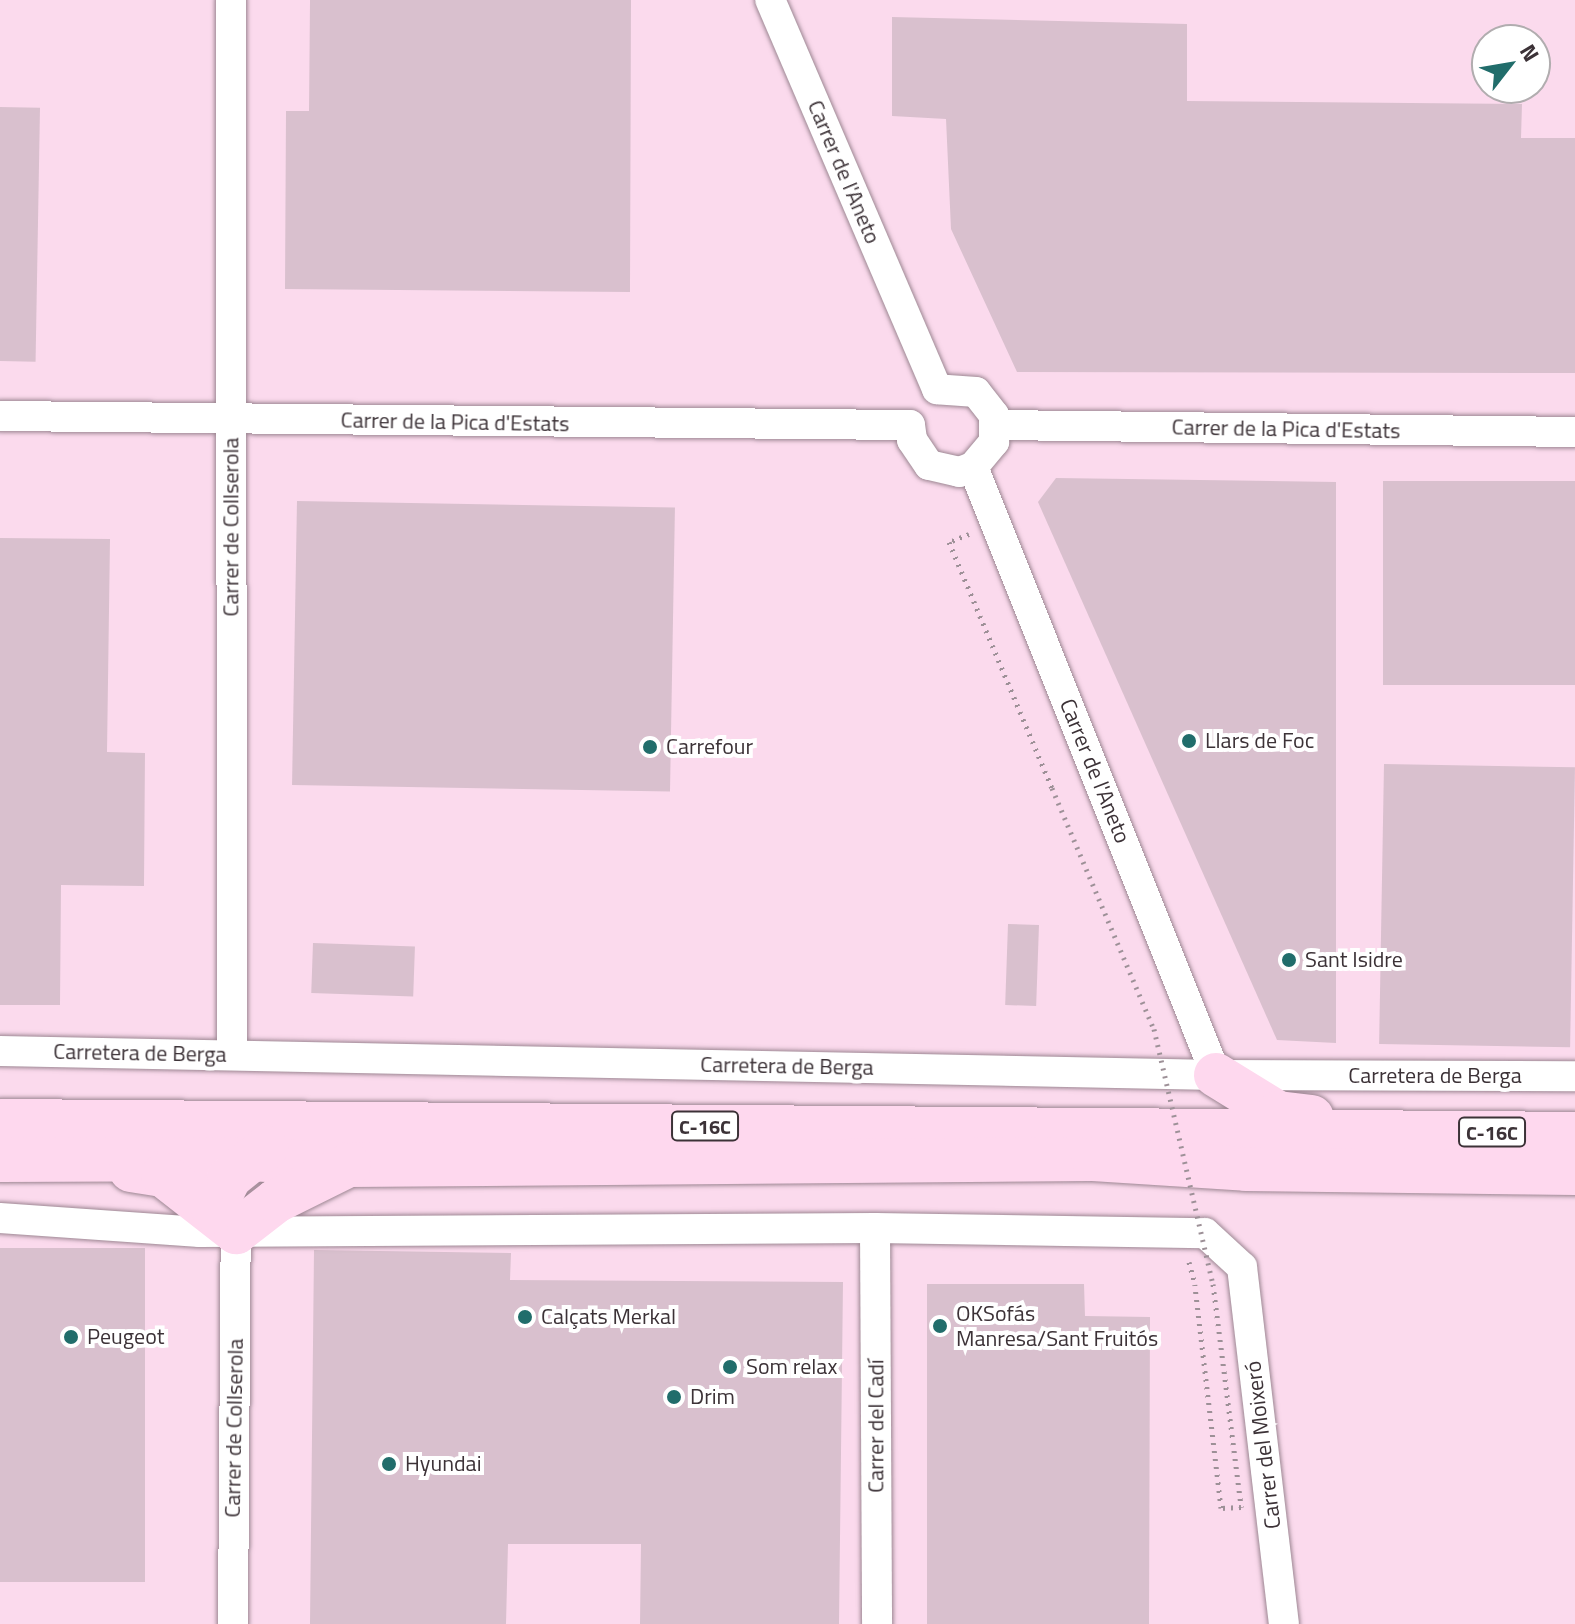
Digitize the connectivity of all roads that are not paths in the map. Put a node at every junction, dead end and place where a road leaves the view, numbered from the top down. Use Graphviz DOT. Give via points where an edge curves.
graph roads {
  1 [pos="231,0"];
  2 [pos="770,0"];
  3 [pos="0,416"];
  4 [pos="231,417"];
  5 [pos="996,425"];
  6 [pos="1575,432"];
  7 [pos="973,467"];
  8 [pos="0,1051"];
  9 [pos="232,1054"];
  10 [pos="1216,1075"];
  11 [pos="1575,1076"];
  12 [pos="0,1121"];
  13 [pos="676,1126"];
  14 [pos="1409,1129"];
  15 [pos="1219,1130"];
  16 [pos="1575,1134"];
  17 [pos="251,1159"];
  18 [pos="1093,1159"];
  19 [pos="0,1160"];
  20 [pos="63,1160"];
  21 [pos="349,1165"];
  22 [pos="1575,1173"];
  23 [pos="276,1201"];
  24 [pos="0,1218"];
  25 [pos="225,1221"];
  26 [pos="875,1228"];
  27 [pos="233,1624"];
  28 [pos="877,1624"];
  29 [pos="1284,1624"];
  1 -- 4 [label="street, Carrer de Collserola"];
  2 -- 5 [label="street, Carrer de l'Aneto" via="937,389 976,392"];
  3 -- 4 [label="street, Carrer de la Pica d'Estats"];
  4 -- 7 [label="street, Carrer de la Pica d'Estats" via="910,425 912,440 929,465 959,472"];
  4 -- 9 [label="street, Carrer de Collserola"];
  5 -- 6 [label="street, Carrer de la Pica d'Estats"];
  5 -- 7 [label="street" via="991,450"];
  7 -- 10 [label="street, Carrer de l'Aneto"];
  8 -- 9 [label="street, Carretera de Berga"];
  9 -- 10 [label="street, Carretera de Berga"];
  10 -- 11 [label="street, Carretera de Berga"];
  10 -- 14 [label="main road" via="1278,1113"];
  10 -- 15 [label="main road" via="1227,1101"];
  12 -- 13 [label="main road, C-16C"];
  12 -- 17 [label="main road" via="57,1137 237,1138"];
  13 -- 15 [label="main road, C-16C"];
  13 -- 17 [label="main road" via="603,1144 276,1141"];
  14 -- 15 [label="main road, C-16C"];
  14 -- 16 [label="main road, C-16C"];
  15 -- 18 [label="main road" via="1212,1146 1118,1148"];
  17 -- 20 [label="main road, C-16C"];
  17 -- 21 [label="main road, C-16C"];
  17 -- 23 [label="main road"];
  17 -- 25 [label="main road" via="229,1178"];
  18 -- 21 [label="main road, C-16C"];
  18 -- 22 [label="main road, C-16C" via="1246,1169"];
  19 -- 20 [label="main road, C-16C"];
  20 -- 25 [label="main road" via="163,1175"];
  21 -- 23 [label="main road"];
  23 -- 25 [label="main road"];
  24 -- 25 [label="street"];
  25 -- 26 [label="street"];
  25 -- 27 [label="street, Carrer de Collserola"];
  26 -- 28 [label="street, Carrer del Cadí"];
  26 -- 29 [label="street, Carrer del Moixeró" via="1205,1233 1242,1267"];
}
